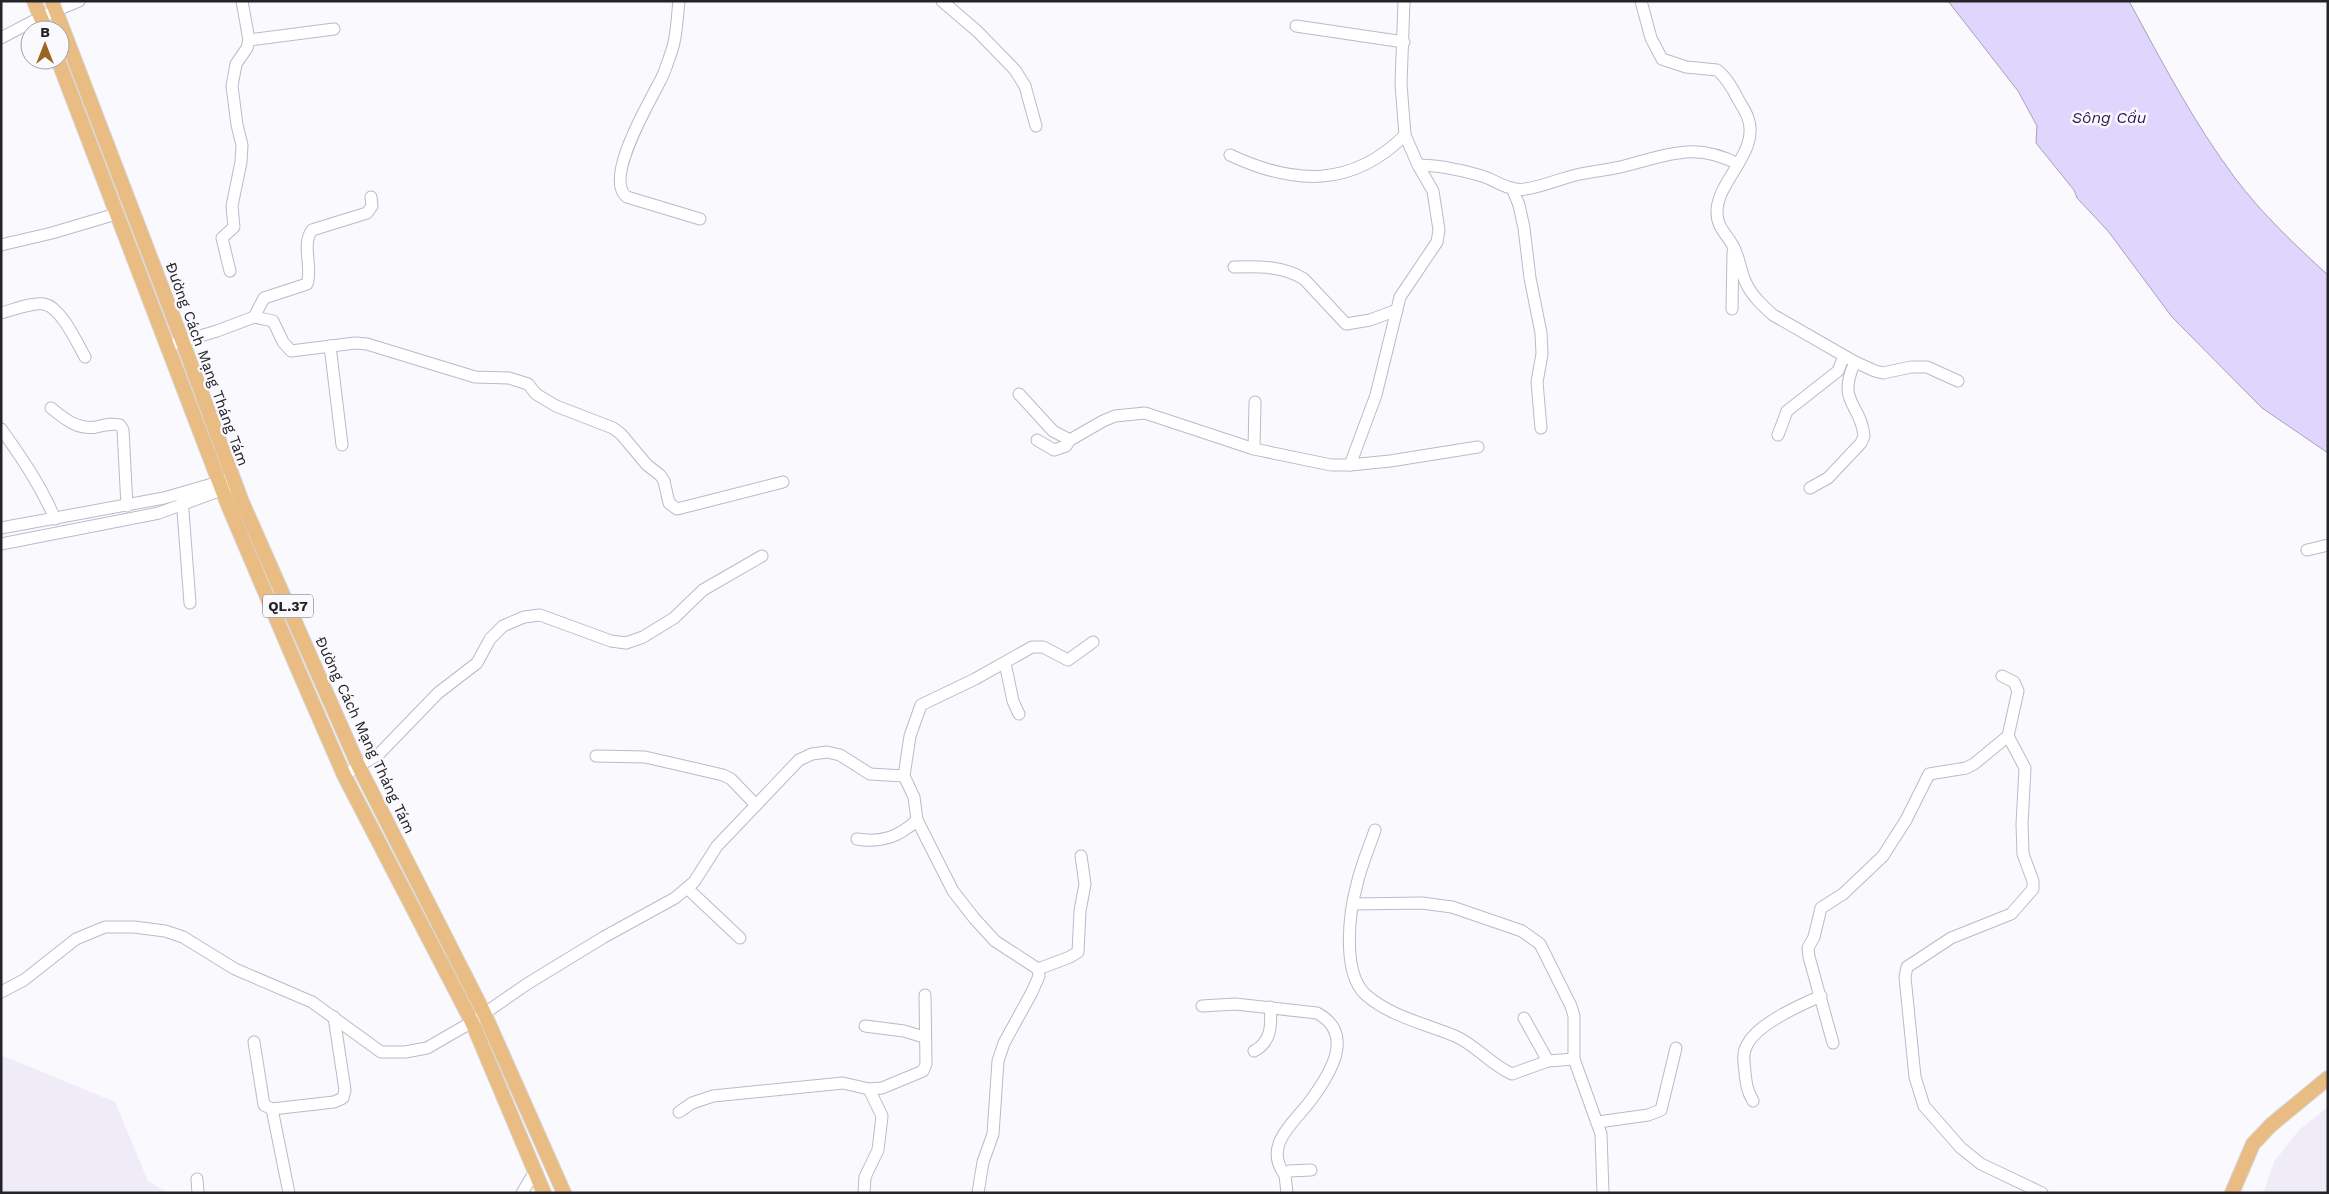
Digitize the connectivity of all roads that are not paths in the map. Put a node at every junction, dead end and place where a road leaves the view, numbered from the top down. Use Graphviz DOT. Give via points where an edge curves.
graph roads {
  1 [pos="34,1"];
  2 [pos="79,1"];
  3 [pos="242,1"];
  4 [pos="679,1"];
  5 [pos="942,1"];
  6 [pos="1404,1"];
  7 [pos="1641,1"];
  8 [pos="54,6"];
  9 [pos="43,20"];
  10 [pos="46,20"];
  11 [pos="1296,26"];
  12 [pos="334,29"];
  13 [pos="20,31"];
  14 [pos="1,38"];
  15 [pos="249,40"];
  16 [pos="1404,42"];
  17 [pos="62,70"];
  18 [pos="1036,126"];
  19 [pos="1405,135"];
  20 [pos="1230,155"];
  21 [pos="1738,164"];
  22 [pos="1418,165"];
  23 [pos="1512,188"];
  24 [pos="371,197"];
  25 [pos="116,214"];
  26 [pos="700,219"];
  27 [pos="1,245"];
  28 [pos="1735,248"];
  29 [pos="1234,267"];
  30 [pos="230,272"];
  31 [pos="1732,309"];
  32 [pos="1397,310"];
  33 [pos="1,313"];
  34 [pos="254,317"];
  35 [pos="182,340"];
  36 [pos="167,346"];
  37 [pos="330,346"];
  38 [pos="85,357"];
  39 [pos="1849,359"];
  40 [pos="1958,381"];
  41 [pos="1019,394"];
  42 [pos="1256,402"];
  43 [pos="51,408"];
  44 [pos="1541,428"];
  45 [pos="1,429"];
  46 [pos="1778,435"];
  47 [pos="1037,440"];
  48 [pos="1070,440"];
  49 [pos="342,445"];
  50 [pos="1478,447"];
  51 [pos="1254,449"];
  52 [pos="1350,465"];
  53 [pos="783,482"];
  54 [pos="227,484"];
  55 [pos="1810,488"];
  56 [pos="181,502"];
  57 [pos="127,506"];
  58 [pos="55,519"];
  59 [pos="1,528"];
  60 [pos="1,544"];
  61 [pos="2328,545"];
  62 [pos="2307,550"];
  63 [pos="762,556"];
  64 [pos="190,603"];
  65 [pos="1093,642"];
  66 [pos="313,661"];
  67 [pos="1005,662"];
  68 [pos="296,668"];
  69 [pos="2002,676"];
  70 [pos="1019,714"];
  71 [pos="2008,736"];
  72 [pos="596,756"];
  73 [pos="358,766"];
  74 [pos="344,775"];
  75 [pos="904,776"];
  76 [pos="756,805"];
  77 [pos="917,820"];
  78 [pos="1375,830"];
  79 [pos="857,839"];
  80 [pos="1080,856"];
  81 [pos="686,888"];
  82 [pos="1353,904"];
  83 [pos="740,938"];
  84 [pos="1038,969"];
  85 [pos="1,992"];
  86 [pos="925,995"];
  87 [pos="1821,996"];
  88 [pos="1202,1006"];
  89 [pos="1270,1008"];
  90 [pos="484,1013"];
  91 [pos="334,1017"];
  92 [pos="1524,1018"];
  93 [pos="472,1022"];
  94 [pos="865,1026"];
  95 [pos="924,1037"];
  96 [pos="254,1042"];
  97 [pos="1833,1043"];
  98 [pos="1676,1048"];
  99 [pos="1254,1052"];
  100 [pos="1574,1059"];
  101 [pos="1548,1061"];
  102 [pos="2328,1078"];
  103 [pos="869,1089"];
  104 [pos="1754,1101"];
  105 [pos="272,1109"];
  106 [pos="679,1112"];
  107 [pos="1598,1122"];
  108 [pos="1311,1170"];
  109 [pos="535,1171"];
  110 [pos="1286,1176"];
  111 [pos="197,1179"];
  112 [pos="198,1193"];
  113 [pos="289,1193"];
  114 [pos="522,1193"];
  115 [pos="544,1193"];
  116 [pos="564,1193"];
  117 [pos="864,1193"];
  118 [pos="978,1193"];
  119 [pos="1287,1193"];
  120 [pos="1603,1193"];
  121 [pos="2042,1193"];
  122 [pos="2232,1193"];
  1 -- 9 [label="main road"];
  2 -- 8 [label="street"];
  3 -- 15 [label="street"];
  4 -- 26 [label="street" via="673,48 632,136 620,188 627,198"];
  5 -- 18 [label="street" via="1015,70 1025,86"];
  6 -- 16 [label="street"];
  7 -- 21 [label="street" via="1651,38 1662,59 1686,67 1717,70 1730,83 1749,125 1746,148"];
  8 -- 10 [label="street"];
  8 -- 35 [label="main road, Đường Cách Mạng Tháng Tám / QL.37"];
  11 -- 16 [label="street"];
  12 -- 15 [label="street"];
  13 -- 14 [label="street"];
  15 -- 30 [label="street" via="236,64 232,86 242,145 232,206 234,227 222,238"];
  16 -- 19 [label="street" via="1400,84"];
  17 -- 25 [label="main road, Đường Cách Mạng Tháng Tám / QL.37"];
  19 -- 20 [label="street" via="1372,161 1335,175 1312,178 1254,166"];
  19 -- 22 [label="street"];
  21 -- 23 [label="street" via="1709,152 1683,151 1524,190"];
  21 -- 28 [label="street" via="1721,191 1717,211 1720,230"];
  22 -- 23 [label="street" via="1482,176"];
  22 -- 32 [label="street" via="1433,191 1439,230 1437,242 1404,289"];
  23 -- 44 [label="street" via="1524,228 1542,338 1538,376"];
  24 -- 34 [label="street" via="372,206 367,213 312,230 308,236 307,284 264,298"];
  25 -- 27 [label="street" via="52,234"];
  25 -- 36 [label="main road, Đường Cách Mạng Tháng Tám / QL.37"];
  28 -- 31 [label="street" via="1732,256"];
  28 -- 39 [label="street" via="1746,284 1763,306"];
  29 -- 32 [label="street" via="1262,267 1297,275 1346,324"];
  32 -- 52 [label="street" via="1376,396"];
  33 -- 38 [label="street" via="38,304 48,305 66,323"];
  34 -- 35 [label="street"];
  34 -- 37 [label="street" via="273,321 291,351"];
  35 -- 36 [label="street"];
  35 -- 54 [label="main road, Đường Cách Mạng Tháng Tám / QL.37"];
  36 -- 54 [label="main road, Đường Cách Mạng Tháng Tám / QL.37"];
  37 -- 49 [label="street"];
  37 -- 53 [label="street" via="366,344 475,377 509,378 528,384 536,394 556,406 621,434 647,465 660,475 669,503 677,509"];
  39 -- 40 [label="street" via="1883,373 1928,367"];
  39 -- 46 [label="street" via="1787,411"];
  39 -- 55 [label="street" via="1850,403 1862,424 1864,436 1828,478"];
  41 -- 48 [label="street" via="1053,430"];
  42 -- 51 [label="street"];
  43 -- 57 [label="street" via="72,424 84,428 112,423 120,425 123,430"];
  45 -- 58 [label="street" via="44,494"];
  47 -- 48 [label="street" via="1054,450 1066,446"];
  48 -- 51 [label="street" via="1115,416 1144,413"];
  50 -- 52 [label="street"];
  51 -- 52 [label="street"];
  54 -- 56 [label="street"];
  54 -- 66 [label="main road, Đường Cách Mạng Tháng Tám / QL.37"];
  54 -- 68 [label="main road, Đường Cách Mạng Tháng Tám / QL.37"];
  56 -- 57 [label="street"];
  56 -- 60 [label="street" via="159,512"];
  56 -- 64 [label="street"];
  57 -- 58 [label="street"];
  58 -- 59 [label="street"];
  61 -- 62 [label="street"];
  63 -- 73 [label="street" via="703,590 674,618 643,637 626,643 540,615 524,617 502,626 490,639 477,663 438,693 379,754"];
  65 -- 67 [label="street" via="1068,660 1038,646"];
  66 -- 68 [label="main road"];
  66 -- 73 [label="main road, Đường Cách Mạng Tháng Tám / QL.37"];
  67 -- 70 [label="street"];
  67 -- 75 [label="street" via="921,705 910,736"];
  68 -- 74 [label="main road, Đường Cách Mạng Tháng Tám / QL.37"];
  69 -- 71 [label="street" via="2014,682 2018,690"];
  71 -- 87 [label="street" via="1966,768 1929,774 1883,856 1843,894 1822,908 1808,948"];
  71 -- 121 [label="street" via="2025,768 2023,854 2033,889 2011,914 1944,942 1907,967 1905,977 1915,1077 1924,1106 1960,1148 1981,1164"];
  72 -- 76 [label="street" via="645,757 723,775"];
  73 -- 74 [label="street"];
  73 -- 90 [label="main road, Đường Cách Mạng Tháng Tám / QL.37"];
  74 -- 93 [label="main road, Đường Cách Mạng Tháng Tám / QL.37"];
  75 -- 76 [label="street" via="870,774 840,755 812,754 799,760"];
  75 -- 77 [label="street" via="914,797"];
  76 -- 81 [label="street" via="718,846 694,882"];
  77 -- 79 [label="street" via="888,839"];
  77 -- 84 [label="street" via="953,891 974,918 999,944"];
  78 -- 82 [label="street"];
  80 -- 84 [label="street" via="1085,884 1078,952"];
  81 -- 83 [label="street"];
  81 -- 90 [label="street" via="675,898 604,937"];
  82 -- 100 [label="street" via="1422,903 1452,907 1532,936 1544,951 1571,1006"];
  82 -- 101 [label="street" via="1349,949 1355,979 1366,995 1411,1020 1457,1037 1512,1074"];
  84 -- 118 [label="street" via="1039,976 998,1061 993,1134 983,1162"];
  85 -- 91 [label="street" via="24,980 84,935 105,927 134,927 183,937 235,969 312,1002"];
  86 -- 95 [label="street"];
  87 -- 97 [label="street"];
  87 -- 104 [label="street" via="1769,1024 1747,1044 1744,1054 1746,1085"];
  88 -- 89 [label="street" via="1235,1004"];
  89 -- 99 [label="street" via="1271,1026 1267,1042"];
  89 -- 110 [label="street" via="1317,1013 1328,1019 1337,1034 1336,1054 1321,1085 1285,1129 1280,1142 1279,1163"];
  90 -- 93 [label="street"];
  90 -- 116 [label="main road, Đường Cách Mạng Tháng Tám / QL.37"];
  91 -- 93 [label="street" via="381,1052 396,1053 427,1048"];
  91 -- 105 [label="street" via="345,1090 343,1098 334,1102"];
  92 -- 101 [label="street"];
  93 -- 109 [label="main road, Đường Cách Mạng Tháng Tám / QL.37"];
  94 -- 95 [label="street"];
  95 -- 103 [label="street" via="926,1064 923,1071 886,1086"];
  96 -- 105 [label="street" via="262,1102"];
  98 -- 107 [label="street" via="1661,1110"];
  100 -- 101 [label="street"];
  100 -- 107 [label="street"];
  102 -- 122 [label="main road" via="2253,1144"];
  103 -- 106 [label="street" via="843,1083 736,1092 692,1103"];
  103 -- 117 [label="street" via="882,1116 878,1150 864,1177"];
  105 -- 113 [label="street"];
  107 -- 120 [label="street"];
  108 -- 110 [label="street" via="1289,1171"];
  109 -- 114 [label="street"];
  109 -- 115 [label="main road, Đường Cách Mạng Tháng Tám / QL.37"];
  110 -- 119 [label="street"];
  111 -- 112 [label="street"];
}
